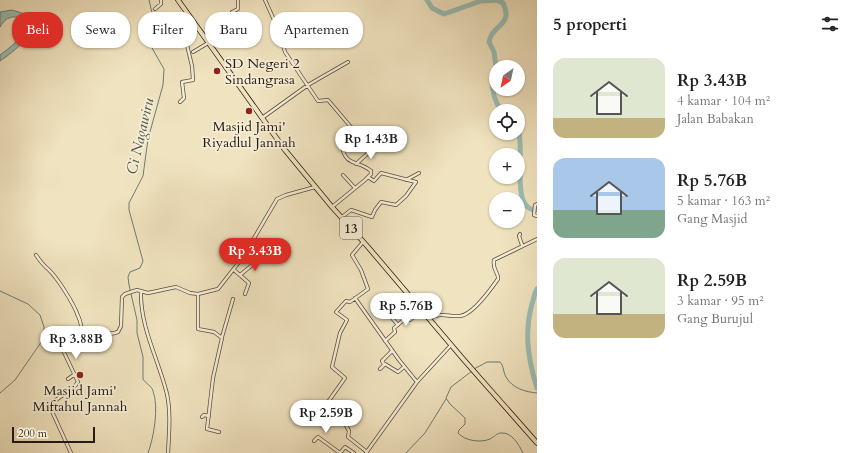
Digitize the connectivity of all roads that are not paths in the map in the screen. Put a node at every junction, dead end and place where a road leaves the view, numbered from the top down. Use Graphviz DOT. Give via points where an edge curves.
graph roads {
  1 [pos="161,0"];
  2 [pos="178,0"];
  3 [pos="238,0"];
  4 [pos="265,0"];
  5 [pos="155,9"];
  6 [pos="232,12"];
  7 [pos="204,37"];
  8 [pos="205,45"];
  9 [pos="187,48"];
  10 [pos="212,48"];
  11 [pos="193,52"];
  12 [pos="348,62"];
  13 [pos="308,85"];
  14 [pos="180,102"];
  15 [pos="261,118"];
  16 [pos="376,146"];
  17 [pos="356,164"];
  18 [pos="419,173"];
  19 [pos="343,175"];
  20 [pos="368,177"];
  21 [pos="405,180"];
  22 [pos="316,187"];
  23 [pos="355,188"];
  24 [pos="536,205"];
  25 [pos="332,207"];
  26 [pos="537,216"];
  27 [pos="341,217"];
  28 [pos="520,234"];
  29 [pos="537,239"];
  30 [pos="363,242"];
  31 [pos="522,245"];
  32 [pos="36,255"];
  33 [pos="257,257"];
  34 [pos="234,270"];
  35 [pos="240,275"];
  36 [pos="141,292"];
  37 [pos="198,294"];
  38 [pos="245,294"];
  39 [pos="355,298"];
  40 [pos="233,299"];
  41 [pos="422,310"];
  42 [pos="386,317"];
  43 [pos="429,318"];
  44 [pos="398,324"];
  45 [pos="82,334"];
  46 [pos="222,338"];
  47 [pos="386,341"];
  48 [pos="451,345"];
  49 [pos="392,351"];
  50 [pos="385,364"];
  51 [pos="404,367"];
  52 [pos="380,369"];
  53 [pos="75,374"];
  54 [pos="68,379"];
  55 [pos="417,382"];
  56 [pos="209,416"];
  57 [pos="202,417"];
  58 [pos="219,432"];
  59 [pos="314,441"];
  60 [pos="537,443"];
  61 [pos="366,452"];
  62 [pos="71,453"];
  63 [pos="168,453"];
  64 [pos="354,453"];
  1 -- 5 [label="street" via="161,4"];
  2 -- 7 [label="highway, 13"];
  3 -- 6 [label="street" via="238,9"];
  4 -- 13 [label="street" via="285,52"];
  8 -- 11 [label="street"];
  9 -- 14 [label="street" via="193,80 182,80 184,98"];
  10 -- 15 [label="highway, 13"];
  12 -- 13 [label="street"];
  13 -- 15 [label="street"];
  13 -- 17 [label="street" via="318,101 328,100 356,133 355,137 342,146 347,159"];
  15 -- 22 [label="highway, 13"];
  16 -- 17 [label="street"];
  17 -- 20 [label="street" via="371,171"];
  18 -- 21 [label="street"];
  19 -- 23 [label="street"];
  20 -- 21 [label="street" via="374,181 381,173"];
  20 -- 23 [label="street"];
  21 -- 27 [label="street" via="416,182 396,205 381,202 372,217 351,210"];
  22 -- 25 [label="highway, 13"];
  22 -- 34 [label="street" via="276,199"];
  23 -- 25 [label="street"];
  24 -- 26 [label="street" via="534,216"];
  25 -- 27 [label="highway, 13"];
  27 -- 30 [label="highway, 13"];
  28 -- 31 [label="street"];
  29 -- 31 [label="street"];
  30 -- 39 [label="street" via="352,255 368,288"];
  30 -- 41 [label="highway, 13"];
  31 -- 43 [label="street" via="494,260 493,269 498,279 469,313"];
  32 -- 45 [label="street" via="72,304"];
  33 -- 35 [label="street"];
  34 -- 35 [label="street"];
  34 -- 37 [label="street" via="218,289"];
  35 -- 38 [label="street" via="249,283"];
  36 -- 37 [label="street" via="176,287"];
  36 -- 45 [label="street" via="138,290 122,297 119,331"];
  36 -- 63 [label="street" via="144,316 168,395"];
  37 -- 46 [label="street" via="198,329 214,332"];
  39 -- 47 [label="street"];
  39 -- 61 [label="street" via="350,302 346,301 336,312 347,320 340,333 332,367 345,377 328,403 338,410 349,431 348,437"];
  40 -- 46 [label="street"];
  41 -- 43 [label="highway, 13"];
  41 -- 44 [label="street" via="410,320 406,318"];
  42 -- 44 [label="street" via="390,317"];
  43 -- 48 [label="highway, 13"];
  44 -- 47 [label="street" via="394,328 395,332"];
  45 -- 53 [label="street" via="73,336 61,344"];
  46 -- 56 [label="street" via="213,378"];
  47 -- 49 [label="street"];
  48 -- 55 [label="street"];
  48 -- 60 [label="highway, 13"];
  49 -- 50 [label="street" via="382,361"];
  49 -- 51 [label="street"];
  50 -- 51 [label="street" via="398,372"];
  50 -- 52 [label="street"];
  51 -- 55 [label="street"];
  53 -- 54 [label="street"];
  53 -- 62 [label="street" via="78,382 72,390 50,406"];
  55 -- 61 [label="street"];
  56 -- 57 [label="street"];
  56 -- 58 [label="street" via="207,429"];
  59 -- 64 [label="street" via="318,437 340,453 345,447"];
}
